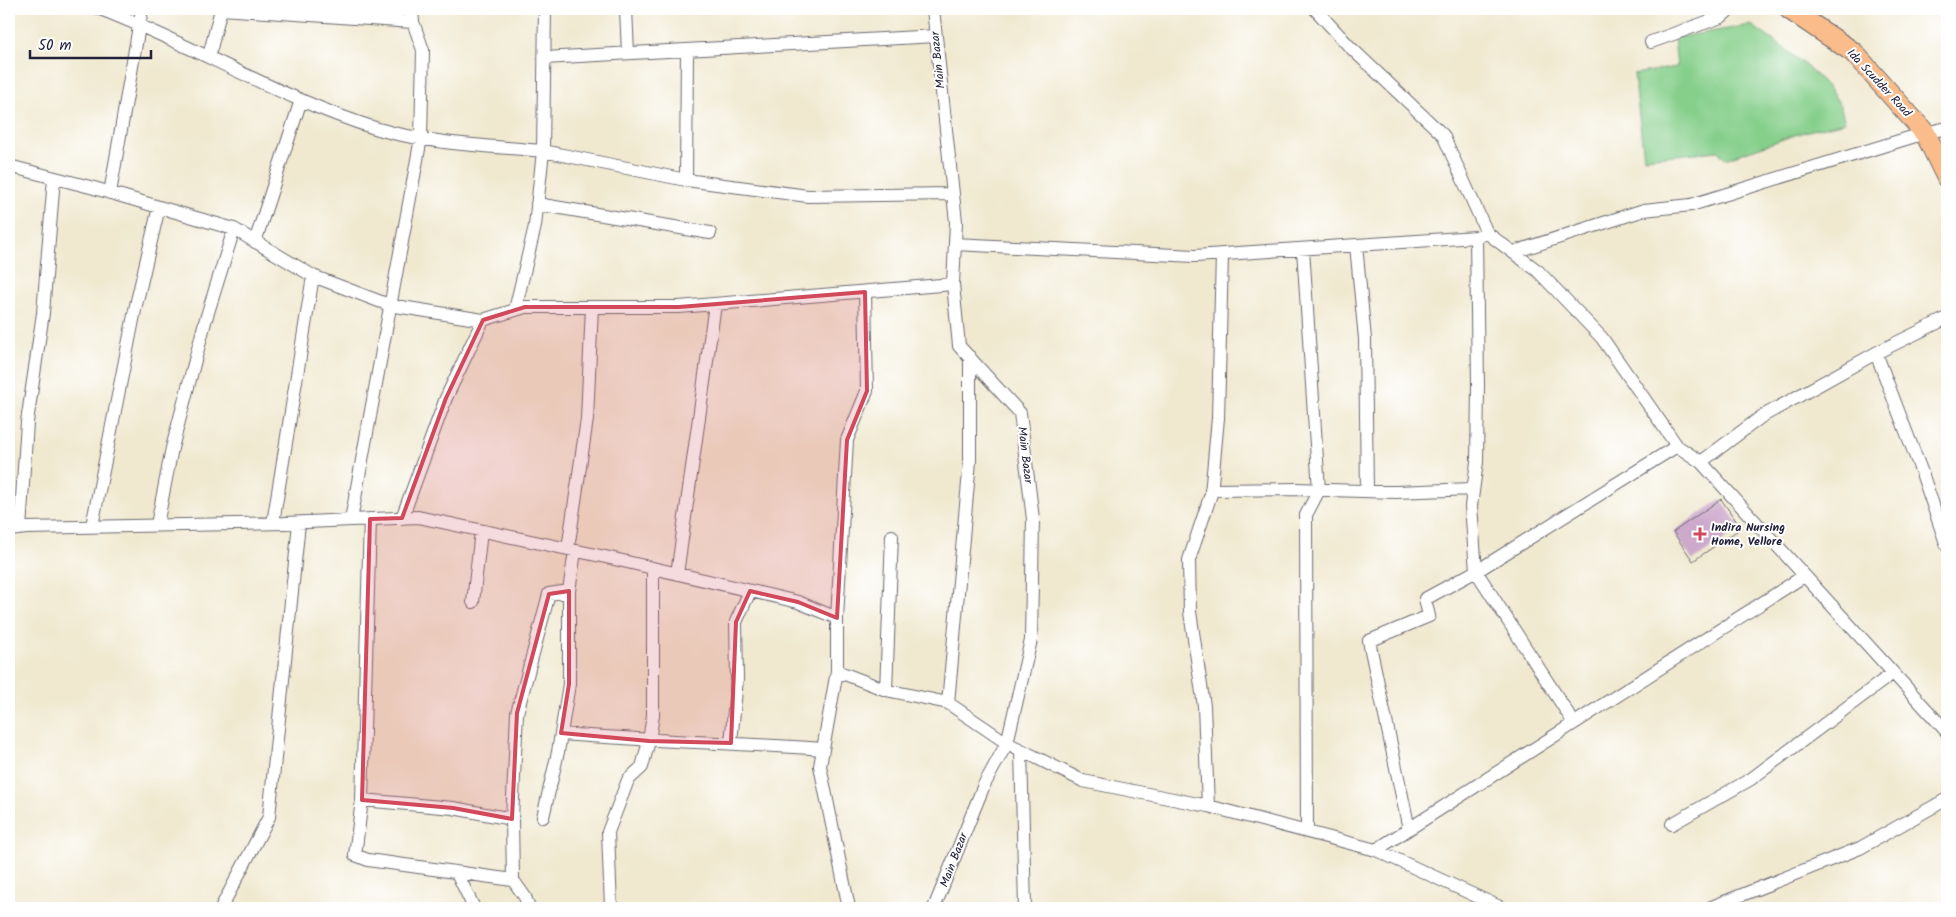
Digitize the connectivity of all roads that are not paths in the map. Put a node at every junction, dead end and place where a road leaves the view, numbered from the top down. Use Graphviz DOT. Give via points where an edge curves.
graph roads {
  1 [pos="100,9"];
  2 [pos="142,9"];
  3 [pos="221,9"];
  4 [pos="412,9"];
  5 [pos="544,9"];
  6 [pos="626,9"];
  7 [pos="933,9"];
  8 [pos="1315,9"];
  9 [pos="1730,9"];
  10 [pos="1789,9"];
  11 [pos="273,11"];
  12 [pos="413,22"];
  13 [pos="139,24"];
  14 [pos="936,36"];
  15 [pos="1651,42"];
  16 [pos="687,50"];
  17 [pos="628,53"];
  18 [pos="209,56"];
  19 [pos="544,58"];
  20 [pos="302,100"];
  21 [pos="1947,128"];
  22 [pos="1925,133"];
  23 [pos="421,138"];
  24 [pos="543,151"];
  25 [pos="9,166"];
  26 [pos="54,178"];
  27 [pos="1947,178"];
  28 [pos="686,180"];
  29 [pos="110,193"];
  30 [pos="952,194"];
  31 [pos="537,204"];
  32 [pos="159,208"];
  33 [pos="234,229"];
  34 [pos="710,234"];
  35 [pos="1481,235"];
  36 [pos="255,242"];
  37 [pos="955,244"];
  38 [pos="1356,245"];
  39 [pos="1303,249"];
  40 [pos="1514,252"];
  41 [pos="1222,254"];
  42 [pos="313,276"];
  43 [pos="953,284"];
  44 [pos="865,292"];
  45 [pos="715,304"];
  46 [pos="389,305"];
  47 [pos="592,307"];
  48 [pos="515,310"];
  49 [pos="1947,318"];
  50 [pos="483,320"];
  51 [pos="1876,353"];
  52 [pos="970,358"];
  53 [pos="1677,446"];
  54 [pos="1701,462"];
  55 [pos="1473,489"];
  56 [pos="1211,490"];
  57 [pos="1319,490"];
  58 [pos="1367,491"];
  59 [pos="402,518"];
  60 [pos="351,520"];
  61 [pos="370,520"];
  62 [pos="299,523"];
  63 [pos="158,524"];
  64 [pos="273,524"];
  65 [pos="92,526"];
  66 [pos="14,529"];
  67 [pos="481,531"];
  68 [pos="892,536"];
  69 [pos="1947,546"];
  70 [pos="572,550"];
  71 [pos="653,568"];
  72 [pos="1476,571"];
  73 [pos="677,574"];
  74 [pos="1804,576"];
  75 [pos="750,591"];
  76 [pos="569,592"];
  77 [pos="474,602"];
  78 [pos="837,618"];
  79 [pos="837,672"];
  80 [pos="1893,673"];
  81 [pos="886,690"];
  82 [pos="948,704"];
  83 [pos="1574,723"];
  84 [pos="1947,732"];
  85 [pos="561,733"];
  86 [pos="649,741"];
  87 [pos="731,743"];
  88 [pos="1007,743"];
  89 [pos="823,749"];
  90 [pos="1021,750"];
  91 [pos="1947,799"];
  92 [pos="362,800"];
  93 [pos="1208,806"];
  94 [pos="543,817"];
  95 [pos="512,819"];
  96 [pos="1672,824"];
  97 [pos="1409,829"];
  98 [pos="1307,832"];
  99 [pos="1376,850"];
  100 [pos="457,872"];
  101 [pos="513,880"];
  102 [pos="222,906"];
  103 [pos="474,908"];
  104 [pos="529,908"];
  105 [pos="611,908"];
  106 [pos="849,908"];
  107 [pos="934,908"];
  108 [pos="1025,908"];
  109 [pos="1502,908"];
  110 [pos="1709,908"];
  1 -- 13 [label="street"];
  2 -- 13 [label="street"];
  3 -- 11 [label="street"];
  3 -- 18 [label="street"];
  4 -- 12 [label="street"];
  5 -- 19 [label="street"];
  6 -- 17 [label="street"];
  7 -- 14 [label="street, Main Bazar"];
  8 -- 35 [label="street" via="1443,136"];
  9 -- 15 [label="street" via="1721,17"];
  10 -- 22 [label="main road, Ida Scudder Road" via="1853,52"];
  11 -- 12 [label="street"];
  12 -- 23 [label="street" via="423,50"];
  13 -- 18 [label="street"];
  13 -- 29 [label="street"];
  14 -- 16 [label="street"];
  14 -- 30 [label="street, Main Bazar"];
  16 -- 17 [label="street"];
  16 -- 28 [label="street"];
  17 -- 19 [label="street"];
  18 -- 20 [label="street"];
  19 -- 24 [label="street"];
  20 -- 23 [label="street" via="380,129"];
  20 -- 36 [label="street"];
  21 -- 22 [label="street"];
  22 -- 27 [label="main road, Ida Scudder Road"];
  22 -- 40 [label="street" via="1692,205 1644,210"];
  23 -- 24 [label="street"];
  23 -- 46 [label="street"];
  24 -- 28 [label="street"];
  24 -- 31 [label="street"];
  25 -- 26 [label="street"];
  26 -- 29 [label="street"];
  26 -- 66 [label="street" via="43,313"];
  28 -- 30 [label="street" via="808,196"];
  29 -- 32 [label="street"];
  30 -- 37 [label="street, Main Bazar"];
  31 -- 34 [label="street"];
  31 -- 48 [label="street" via="535,226"];
  32 -- 33 [label="street"];
  32 -- 65 [label="street" via="136,304"];
  33 -- 36 [label="street"];
  33 -- 63 [label="street" via="174,439"];
  35 -- 38 [label="street"];
  35 -- 40 [label="street"];
  35 -- 55 [label="street" via="1477,462"];
  36 -- 42 [label="street"];
  37 -- 41 [label="street" via="1195,256"];
  37 -- 43 [label="street, Main Bazar"];
  38 -- 39 [label="street"];
  38 -- 58 [label="street" via="1365,339"];
  39 -- 41 [label="street"];
  39 -- 57 [label="street"];
  40 -- 53 [label="street" via="1538,271 1602,338"];
  41 -- 56 [label="street" via="1218,418"];
  42 -- 46 [label="street"];
  42 -- 64 [label="street"];
  43 -- 44 [label="street"];
  43 -- 52 [label="street, Main Bazar" via="959,346"];
  44 -- 45 [label="street"];
  44 -- 78 [label="street" via="867,392 847,440"];
  45 -- 47 [label="street"];
  45 -- 73 [label="street"];
  46 -- 50 [label="street"];
  46 -- 60 [label="street"];
  47 -- 48 [label="street" via="525,307"];
  47 -- 70 [label="street" via="587,419"];
  48 -- 50 [label="street"];
  49 -- 51 [label="street"];
  50 -- 59 [label="street" via="446,398"];
  51 -- 54 [label="street" via="1761,417"];
  51 -- 69 [label="street"];
  52 -- 82 [label="street" via="970,462"];
  52 -- 88 [label="street, Main Bazar" via="1020,413 1033,519 1031,640"];
  53 -- 54 [label="street"];
  53 -- 72 [label="street"];
  54 -- 74 [label="street"];
  55 -- 58 [label="street"];
  55 -- 72 [label="street" via="1471,506"];
  56 -- 57 [label="street"];
  56 -- 93 [label="street" via="1189,560 1190,612 1204,706"];
  57 -- 58 [label="street"];
  57 -- 98 [label="street" via="1306,515"];
  59 -- 61 [label="street"];
  59 -- 67 [label="street" via="418,518"];
  60 -- 61 [label="street"];
  60 -- 62 [label="street"];
  61 -- 92 [label="street"];
  62 -- 64 [label="street"];
  62 -- 102 [label="street" via="269,817"];
  63 -- 64 [label="street"];
  63 -- 65 [label="street"];
  65 -- 66 [label="street"];
  67 -- 70 [label="street"];
  67 -- 77 [label="street"];
  68 -- 81 [label="street"];
  70 -- 71 [label="street"];
  70 -- 76 [label="street"];
  71 -- 73 [label="street"];
  71 -- 86 [label="street" via="653,706"];
  72 -- 83 [label="street"];
  72 -- 97 [label="street" via="1425,599 1429,616 1369,642"];
  73 -- 75 [label="street"];
  74 -- 80 [label="street"];
  74 -- 83 [label="street"];
  75 -- 78 [label="street" via="798,602"];
  75 -- 87 [label="street" via="736,622 737,679"];
  76 -- 85 [label="street" via="569,684"];
  76 -- 95 [label="street" via="548,594 517,713"];
  78 -- 79 [label="street"];
  79 -- 81 [label="street"];
  79 -- 89 [label="street"];
  80 -- 84 [label="street"];
  80 -- 96 [label="street" via="1751,779"];
  81 -- 82 [label="street"];
  82 -- 88 [label="street"];
  83 -- 97 [label="street"];
  85 -- 86 [label="street"];
  85 -- 94 [label="street"];
  86 -- 87 [label="street"];
  86 -- 105 [label="street" via="642,767 628,780 608,832"];
  87 -- 89 [label="street"];
  88 -- 90 [label="street"];
  88 -- 107 [label="street, Main Bazar" via="984,785"];
  89 -- 106 [label="street" via="820,766"];
  90 -- 93 [label="street" via="1083,781"];
  90 -- 108 [label="street"];
  91 -- 110 [label="street" via="1860,848"];
  92 -- 95 [label="street" via="454,808"];
  92 -- 100 [label="street" via="355,855 368,860"];
  93 -- 98 [label="street"];
  95 -- 101 [label="street"];
  97 -- 99 [label="street"];
  98 -- 99 [label="street"];
  99 -- 109 [label="street"];
  100 -- 101 [label="street"];
  100 -- 103 [label="street"];
  101 -- 104 [label="street"];
}
